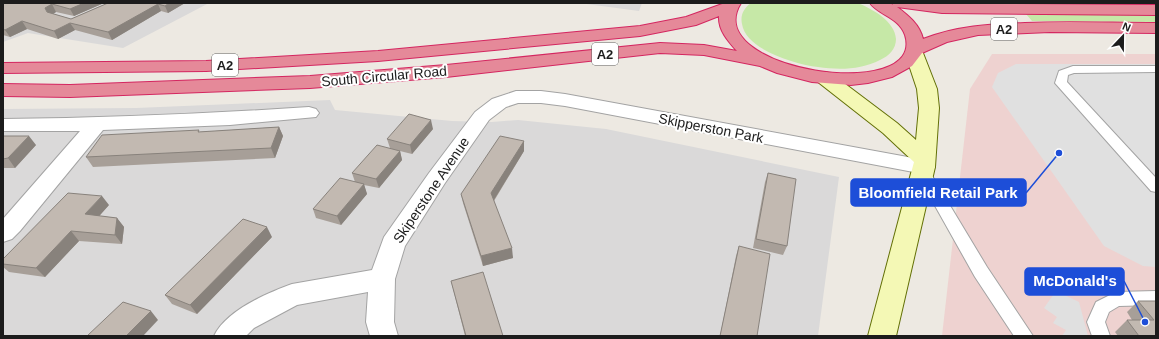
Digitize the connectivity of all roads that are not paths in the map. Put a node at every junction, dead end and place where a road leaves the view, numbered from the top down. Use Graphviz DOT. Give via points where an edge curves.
graph roads {
  1 [pos="878,3"];
  2 [pos="900,3"];
  3 [pos="732,5"];
  4 [pos="1156,10"];
  5 [pos="1156,28"];
  6 [pos="914,51"];
  7 [pos="764,61"];
  8 [pos="3,68"];
  9 [pos="1156,69"];
  10 [pos="825,78"];
  11 [pos="3,90"];
  12 [pos="499,103"];
  13 [pos="309,113"];
  14 [pos="97,124"];
  15 [pos="3,125"];
  16 [pos="923,166"];
  17 [pos="1156,187"];
  18 [pos="3,233"];
  19 [pos="382,279"];
  20 [pos="1156,298"];
  21 [pos="228,336"];
  22 [pos="384,336"];
  23 [pos="882,336"];
  24 [pos="1024,336"];
  25 [pos="1101,336"];
  1 -- 6 [label="highway" via="897,15 908,26 914,38"];
  2 -- 4 [label="highway, A2" via="949,9"];
  3 -- 7 [label="highway, A2" via="726,19 730,33 743,48"];
  3 -- 8 [label="highway, South Circular Road / A2" via="690,21 640,31 378,56 206,66"];
  5 -- 6 [label="highway, A2" via="1050,27 978,30 942,38"];
  6 -- 10 [label="highway, A2" via="903,66 883,75 856,79"];
  6 -- 16 [label="street" via="927,89 929,108"];
  7 -- 10 [label="highway, A2"];
  7 -- 11 [label="highway, South Circular Road / A2" via="704,50 660,48 446,71 310,82 70,91"];
  9 -- 17 [label="lane" via="1073,70 1063,72 1061,83"];
  10 -- 16 [label="street" via="890,128"];
  12 -- 16 [label="street, Skipperston Park" via="516,97 565,100"];
  12 -- 19 [label="street, Skiperstone Avenue" via="482,116 393,244"];
  13 -- 14 [label="street"];
  14 -- 15 [label="street"];
  14 -- 18 [label="street"];
  16 -- 23 [label="street"];
  16 -- 24 [label="lane" via="981,272"];
  19 -- 21 [label="street" via="292,295 244,320"];
  19 -- 22 [label="street, Skiperstone Avenue" via="380,322"];
  20 -- 25 [label="lane" via="1116,299 1102,307 1096,322"];
}
